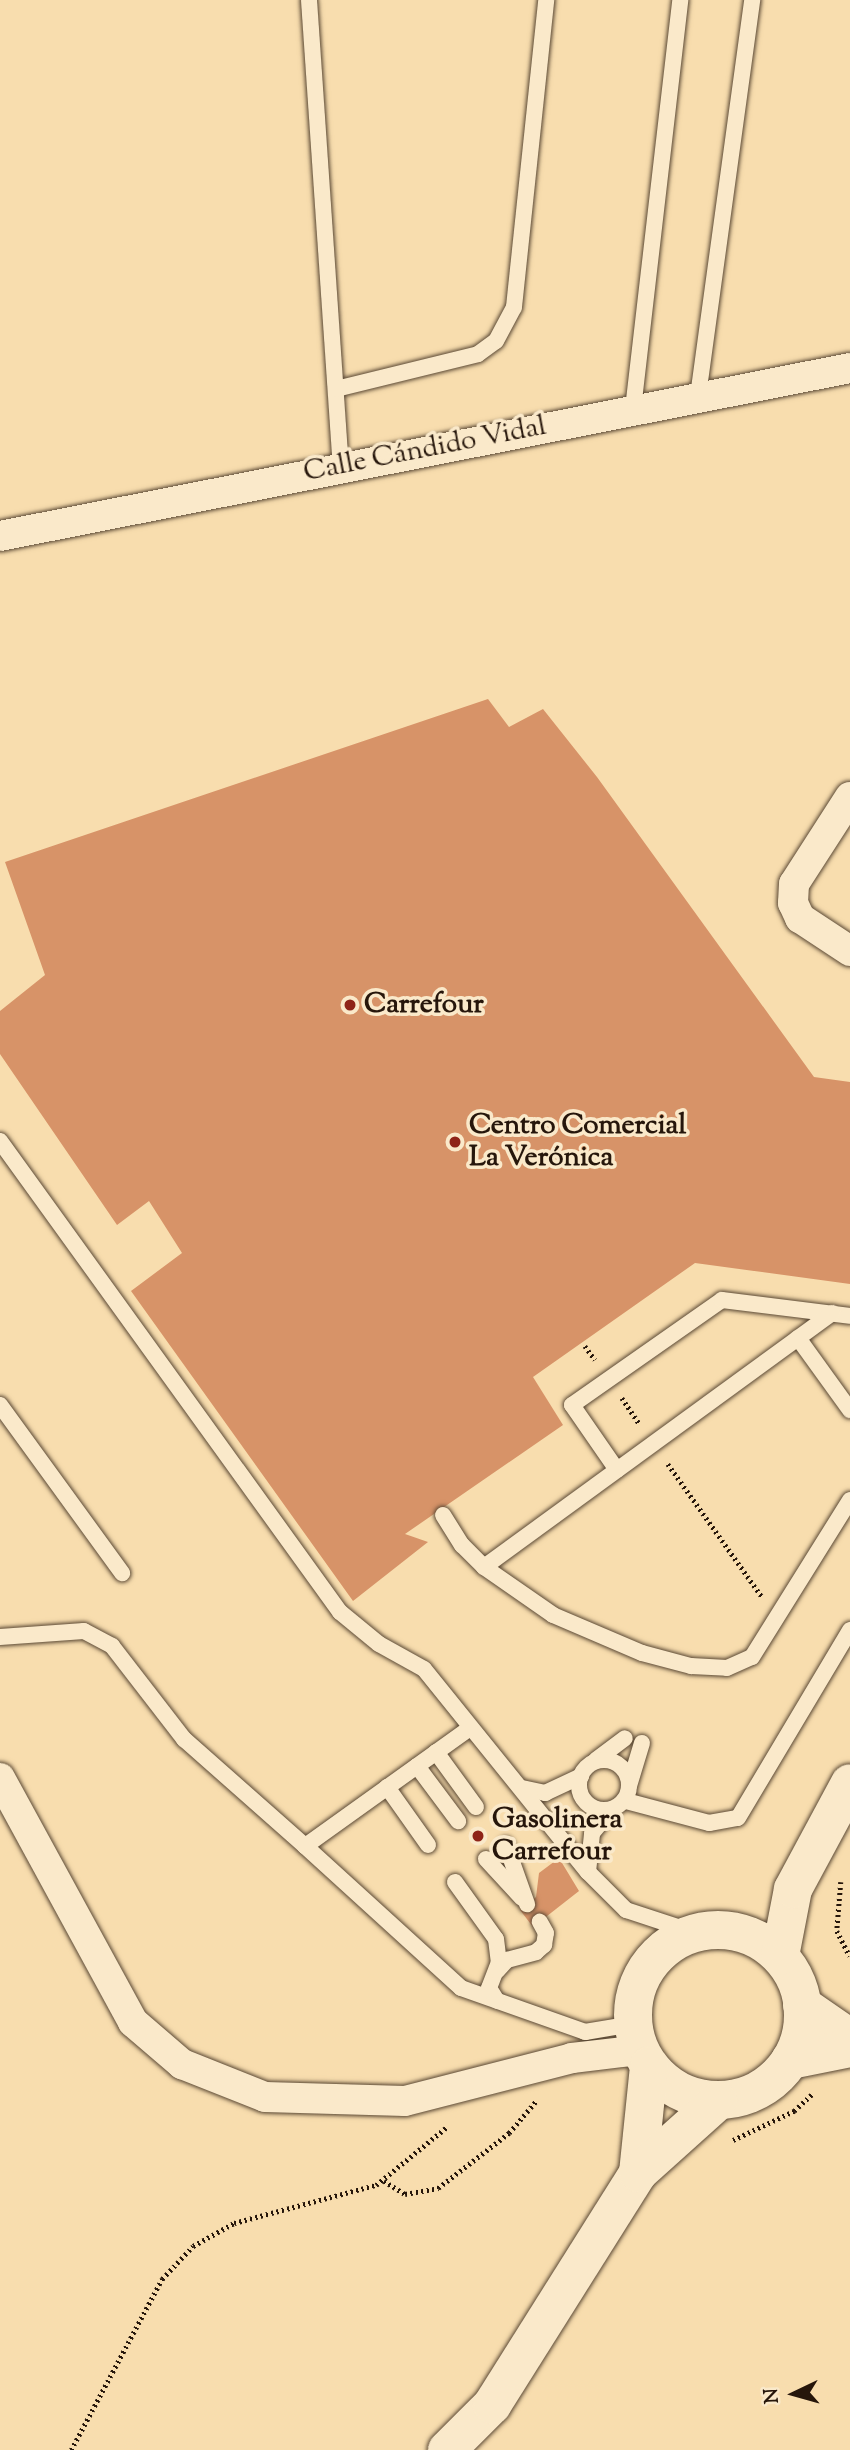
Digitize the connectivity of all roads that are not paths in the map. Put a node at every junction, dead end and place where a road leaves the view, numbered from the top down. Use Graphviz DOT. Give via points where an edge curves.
graph roads {
  1 [pos="309,0"];
  2 [pos="546,0"];
  3 [pos="680,0"];
  4 [pos="752,0"];
  5 [pos="850,368"];
  6 [pos="336,389"];
  7 [pos="698,396"];
  8 [pos="633,409"];
  9 [pos="341,466"];
  10 [pos="0,536"];
  11 [pos="850,797"];
  12 [pos="850,951"];
  13 [pos="0,1141"];
  14 [pos="832,1313"];
  15 [pos="850,1316"];
  16 [pos="798,1338"];
  17 [pos="0,1405"];
  18 [pos="850,1410"];
  19 [pos="617,1471"];
  20 [pos="850,1500"];
  21 [pos="443,1515"];
  22 [pos="484,1567"];
  23 [pos="122,1573"];
  24 [pos="850,1630"];
  25 [pos="0,1637"];
  26 [pos="470,1728"];
  27 [pos="625,1738"];
  28 [pos="642,1743"];
  29 [pos="436,1752"];
  30 [pos="596,1760"];
  31 [pos="417,1766"];
  32 [pos="581,1776"];
  33 [pos="0,1778"];
  34 [pos="850,1783"];
  35 [pos="518,1784"];
  36 [pos="387,1787"];
  37 [pos="627,1795"];
  38 [pos="476,1807"];
  39 [pos="611,1810"];
  40 [pos="458,1821"];
  41 [pos="428,1845"];
  42 [pos="506,1845"];
  43 [pos="305,1846"];
  44 [pos="486,1859"];
  45 [pos="588,1872"];
  46 [pos="455,1882"];
  47 [pos="793,1889"];
  48 [pos="540,1922"];
  49 [pos="714,1932"];
  50 [pos="780,1956"];
  51 [pos="495,1974"];
  52 [pos="497,2001"];
  53 [pos="802,2006"];
  54 [pos="850,2038"];
  55 [pos="640,2047"];
  56 [pos="850,2048"];
  57 [pos="790,2060"];
  58 [pos="718,2101"];
  59 [pos="638,2173"];
  60 [pos="447,2450"];
  1 -- 6 [label="lane"];
  2 -- 6 [label="lane" via="514,307 496,341 478,354"];
  3 -- 8 [label="lane"];
  4 -- 7 [label="lane"];
  5 -- 7 [label="street, Calle Cándido Vidal"];
  6 -- 9 [label="lane"];
  7 -- 8 [label="street, Calle Cándido Vidal"];
  8 -- 9 [label="street, Calle Cándido Vidal"];
  9 -- 10 [label="street, Calle Cándido Vidal"];
  11 -- 12 [label="street" via="794,884 793,903 800,918"];
  13 -- 26 [label="lane" via="330,1600 379,1644 424,1669"];
  14 -- 15 [label="lane"];
  14 -- 16 [label="lane"];
  14 -- 19 [label="lane" via="722,1300 572,1405"];
  16 -- 18 [label="lane"];
  16 -- 19 [label="lane"];
  17 -- 23 [label="lane"];
  19 -- 22 [label="lane"];
  20 -- 22 [label="lane" via="752,1657 739,1664 691,1666 601,1639 553,1615"];
  21 -- 22 [label="lane" via="462,1545"];
  24 -- 37 [label="lane" via="738,1818 722,1823 695,1821"];
  25 -- 43 [label="lane" via="84,1631 111,1646 196,1752"];
  26 -- 29 [label="lane"];
  26 -- 35 [label="lane"];
  27 -- 30 [label="lane"];
  28 -- 37 [label="lane"];
  29 -- 31 [label="lane"];
  29 -- 38 [label="lane"];
  30 -- 32 [label="lane"];
  30 -- 37 [label="lane" via="620,1766"];
  31 -- 36 [label="lane"];
  31 -- 40 [label="lane"];
  32 -- 35 [label="lane" via="536,1794"];
  32 -- 39 [label="lane" via="581,1794 587,1802"];
  33 -- 55 [label="street" via="133,2022 182,2064 265,2097 405,2101 545,2065"];
  34 -- 47 [label="main road"];
  35 -- 45 [label="lane"];
  36 -- 41 [label="lane"];
  36 -- 43 [label="lane"];
  37 -- 39 [label="lane"];
  39 -- 45 [label="lane" via="593,1833"];
  42 -- 44 [label="lane" via="527,1904"];
  43 -- 52 [label="lane" via="461,1989"];
  45 -- 49 [label="lane" via="626,1910"];
  46 -- 51 [label="lane" via="496,1939 500,1952"];
  47 -- 49 [label="main road"];
  47 -- 50 [label="main road"];
  48 -- 51 [label="lane" via="546,1933 544,1945 507,1960"];
  49 -- 50 [label="main road" via="757,1940"];
  49 -- 55 [label="main road" via="668,1946 646,1968 635,1996"];
  50 -- 53 [label="main road" via="795,1979"];
  51 -- 52 [label="lane" via="489,1988"];
  52 -- 55 [label="lane"];
  53 -- 54 [label="main road"];
  53 -- 57 [label="main road" via="802,2032"];
  55 -- 58 [label="main road" via="680,2091"];
  55 -- 59 [label="main road"];
  56 -- 57 [label="main road"];
  57 -- 58 [label="main road" via="772,2082 746,2096"];
  58 -- 59 [label="main road"];
  59 -- 60 [label="main road" via="492,2405"];
}
